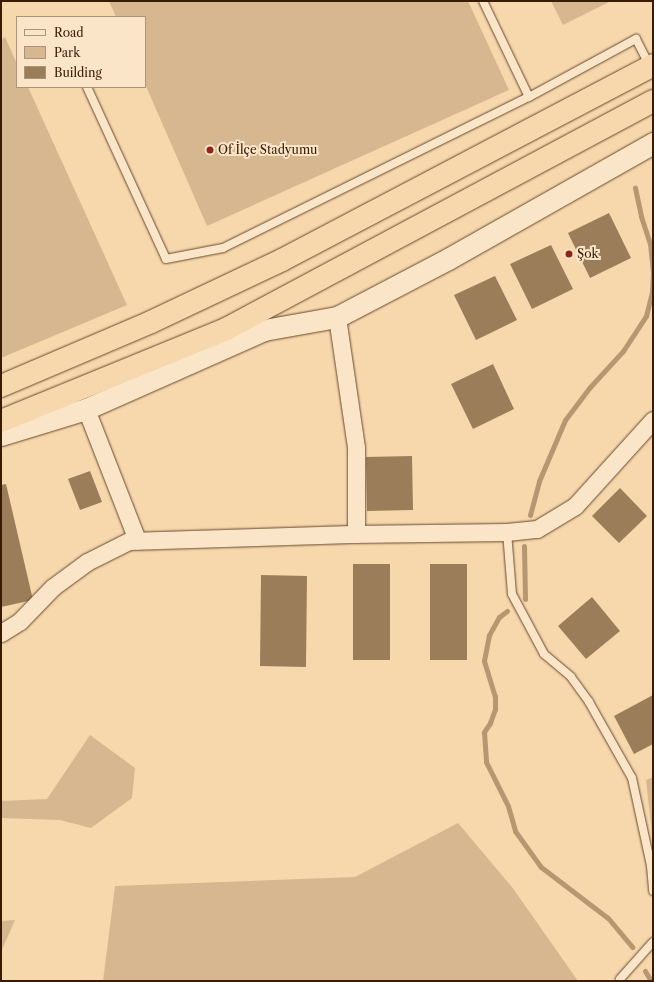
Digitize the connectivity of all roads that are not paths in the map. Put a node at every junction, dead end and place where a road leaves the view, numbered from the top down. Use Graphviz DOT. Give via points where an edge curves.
graph roads {
  1 [pos="483,1"];
  2 [pos="652,66"];
  3 [pos="87,88"];
  4 [pos="529,97"];
  5 [pos="653,101"];
  6 [pos="653,144"];
  7 [pos="337,317"];
  8 [pos="1,386"];
  9 [pos="86,409"];
  10 [pos="653,420"];
  11 [pos="1,421"];
  12 [pos="1,435"];
  13 [pos="507,532"];
  14 [pos="356,534"];
  15 [pos="137,540"];
  16 [pos="1,633"];
  17 [pos="653,891"];
  18 [pos="653,942"];
  19 [pos="620,979"];
  1 -- 4 [label="lane"];
  2 -- 4 [label="lane" via="636,39"];
  2 -- 8 [label="highway" via="282,260 151,322"];
  3 -- 4 [label="lane" via="166,259 223,248"];
  5 -- 11 [label="highway" via="226,329"];
  6 -- 7 [label="street" via="448,259"];
  7 -- 9 [label="street" via="264,330"];
  7 -- 14 [label="street" via="356,447"];
  9 -- 12 [label="street"];
  9 -- 15 [label="street"];
  10 -- 13 [label="street" via="575,506 537,529"];
  13 -- 14 [label="street"];
  13 -- 17 [label="lane" via="512,594 544,654 570,677 589,702 632,778 651,866"];
  14 -- 15 [label="street"];
  15 -- 16 [label="street" via="129,541 87,562 53,587 20,621"];
  18 -- 19 [label="lane"];
}
